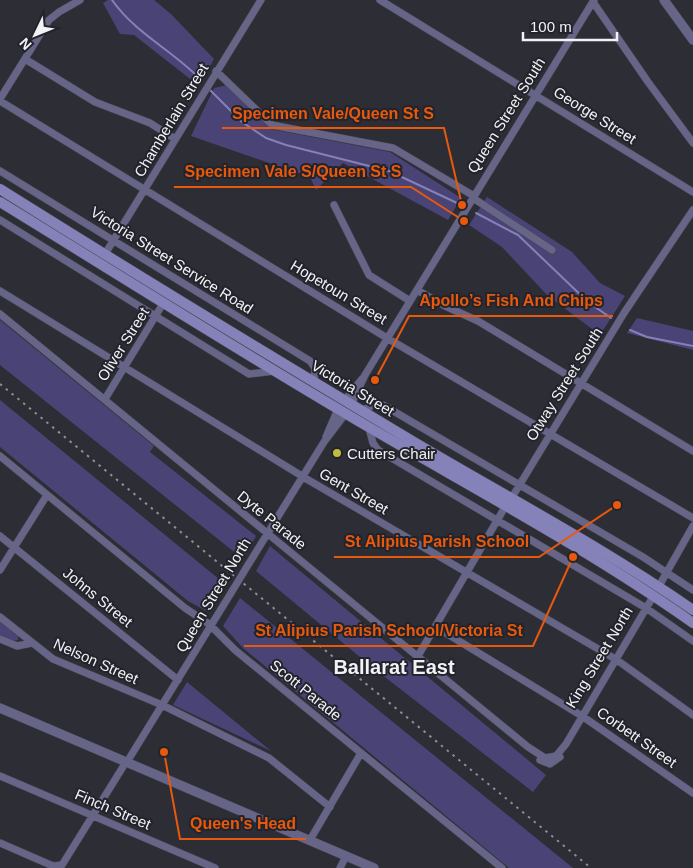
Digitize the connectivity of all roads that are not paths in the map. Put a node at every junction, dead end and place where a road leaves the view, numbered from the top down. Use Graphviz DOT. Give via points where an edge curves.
graph roads {
  1 [pos="80,0"];
  2 [pos="261,0"];
  3 [pos="380,0"];
  4 [pos="664,0"];
  5 [pos="594,1"];
  6 [pos="693,40"];
  7 [pos="25,59"];
  8 [pos="216,71"];
  9 [pos="536,95"];
  10 [pos="0,100"];
  11 [pos="175,139"];
  12 [pos="693,143"];
  13 [pos="0,171"];
  14 [pos="0,189"];
  15 [pos="145,189"];
  16 [pos="693,192"];
  17 [pos="474,197"];
  18 [pos="0,202"];
  19 [pos="334,205"];
  20 [pos="693,210"];
  21 [pos="0,220"];
  22 [pos="114,240"];
  23 [pos="552,250"];
  24 [pos="105,254"];
  25 [pos="417,290"];
  26 [pos="0,291"];
  27 [pos="410,301"];
  28 [pos="164,302"];
  29 [pos="0,314"];
  30 [pos="156,316"];
  31 [pos="388,338"];
  32 [pos="125,368"];
  33 [pos="276,371"];
  34 [pos="314,383"];
  35 [pos="581,383"];
  36 [pos="105,399"];
  37 [pos="345,407"];
  38 [pos="362,411"];
  39 [pos="369,428"];
  40 [pos="549,433"];
  41 [pos="693,451"];
  42 [pos="0,456"];
  43 [pos="302,476"];
  44 [pos="519,484"];
  45 [pos="46,495"];
  46 [pos="508,503"];
  47 [pos="693,518"];
  48 [pos="497,520"];
  49 [pos="693,526"];
  50 [pos="267,533"];
  51 [pos="0,536"];
  52 [pos="14,548"];
  53 [pos="0,570"];
  54 [pos="666,571"];
  55 [pos="466,573"];
  56 [pos="656,590"];
  57 [pos="693,590"];
  58 [pos="646,608"];
  59 [pos="693,610"];
  60 [pos="0,617"];
  61 [pos="693,622"];
  62 [pos="210,626"];
  63 [pos="436,627"];
  64 [pos="0,639"];
  65 [pos="693,641"];
  66 [pos="32,643"];
  67 [pos="418,656"];
  68 [pos="617,660"];
  69 [pos="178,680"];
  70 [pos="162,705"];
  71 [pos="0,708"];
  72 [pos="693,715"];
  73 [pos="582,716"];
  74 [pos="361,753"];
  75 [pos="126,762"];
  76 [pos="550,762"];
  77 [pos="0,776"];
  78 [pos="693,793"];
  79 [pos="330,807"];
  80 [pos="93,816"];
  81 [pos="310,840"];
  82 [pos="0,842"];
  83 [pos="346,856"];
  84 [pos="497,866"];
  85 [pos="215,868"];
  86 [pos="340,868"];
  87 [pos="374,868"];
  1 -- 7 [label="street" via="49,20"];
  2 -- 8 [label="street, Chamberlain Street"];
  3 -- 9 [label="street, George Street"];
  4 -- 6 [label="street"];
  5 -- 9 [label="street, Queen Street South"];
  5 -- 12 [label="street"];
  7 -- 10 [label="street"];
  7 -- 11 [label="street" via="95,102 150,123"];
  8 -- 11 [label="street, Chamberlain Street"];
  8 -- 17 [label="street" via="272,125 393,148"];
  9 -- 16 [label="street, George Street"];
  9 -- 17 [label="street, Queen Street South"];
  10 -- 15 [label="street, Hopetoun Street"];
  11 -- 15 [label="street, Chamberlain Street"];
  13 -- 22 [label="street, Victoria Street Service Road"];
  14 -- 24 [label="main road, Victoria Street"];
  15 -- 22 [label="street, Chamberlain Street"];
  15 -- 31 [label="street, Hopetoun Street"];
  17 -- 23 [label="street"];
  17 -- 25 [label="street, Queen Street South"];
  18 -- 28 [label="main road, Victoria Street"];
  19 -- 27 [label="street" via="369,275"];
  20 -- 35 [label="street, Otway Street South"];
  21 -- 30 [label="street"];
  22 -- 24 [label="street, Chamberlain Street"];
  22 -- 34 [label="street, Victoria Street Service Road" via="310,362 315,368"];
  24 -- 34 [label="main road, Victoria Street"];
  25 -- 27 [label="street, Queen Street South"];
  25 -- 35 [label="street" via="478,321"];
  26 -- 32 [label="street, Gent Street"];
  27 -- 31 [label="street, Queen Street South"];
  28 -- 30 [label="street, Oliver Street"];
  28 -- 33 [label="main road, Victoria Street"];
  29 -- 36 [label="street, Dyte Parade"];
  30 -- 32 [label="street, Oliver Street"];
  30 -- 33 [label="street" via="249,374"];
  31 -- 37 [label="street, Queen Street South"];
  31 -- 40 [label="street, Hopetoun Street"];
  32 -- 36 [label="street, Oliver Street"];
  32 -- 43 [label="street, Gent Street"];
  33 -- 37 [label="main road, Victoria Street"];
  34 -- 37 [label="main road, Victoria Street"];
  35 -- 40 [label="street, Otway Street South"];
  35 -- 41 [label="street"];
  36 -- 50 [label="street, Dyte Parade"];
  37 -- 38 [label="main road, Victoria Street"];
  37 -- 39 [label="main road, Victoria Street"];
  37 -- 43 [label="street, Queen Street North"];
  38 -- 44 [label="street" via="373,405 383,405"];
  38 -- 46 [label="main road, Victoria Street"];
  39 -- 46 [label="main road, Victoria Street"];
  39 -- 48 [label="street" via="378,450"];
  40 -- 44 [label="street, Otway Street South"];
  40 -- 47 [label="street, Hopetoun Street"];
  42 -- 45 [label="street, Scott Parade"];
  43 -- 50 [label="street, Queen Street North"];
  43 -- 55 [label="street, Gent Street"];
  44 -- 46 [label="street, Otway Street South"];
  44 -- 54 [label="street"];
  45 -- 52 [label="street"];
  45 -- 62 [label="street, Scott Parade"];
  46 -- 48 [label="street, Otway Street South"];
  46 -- 56 [label="main road, Victoria Street"];
  48 -- 55 [label="street, Otway Street South"];
  48 -- 58 [label="street"];
  49 -- 54 [label="street, King Street North"];
  50 -- 62 [label="street, Queen Street North, bridge"];
  50 -- 67 [label="street, Dyte Parade"];
  51 -- 52 [label="street, Johns Street"];
  52 -- 53 [label="street"];
  52 -- 69 [label="street, Johns Street"];
  54 -- 56 [label="street, King Street North"];
  54 -- 57 [label="street"];
  55 -- 63 [label="street, Otway Street South"];
  55 -- 68 [label="street, Gent Street"];
  56 -- 58 [label="street, King Street North"];
  56 -- 59 [label="main road, Victoria Street"];
  56 -- 61 [label="main road, Victoria Street"];
  58 -- 65 [label="street"];
  58 -- 68 [label="street, King Street North"];
  60 -- 66 [label="street, Nelson Street"];
  62 -- 69 [label="street, Queen Street North"];
  62 -- 74 [label="street, Scott Parade"];
  63 -- 67 [label="street, Otway Street South"];
  63 -- 73 [label="street, Corbett Street"];
  64 -- 66 [label="street" via="17,646"];
  66 -- 70 [label="street, Nelson Street" via="62,663"];
  67 -- 76 [label="street, Dyte Parade"];
  68 -- 72 [label="street, Gent Street"];
  68 -- 73 [label="street, King Street North"];
  69 -- 70 [label="street, Queen Street North"];
  70 -- 75 [label="street, Queen Street North"];
  70 -- 79 [label="street" via="269,758"];
  71 -- 75 [label="street"];
  73 -- 76 [label="street, King Street North" via="566,744"];
  73 -- 78 [label="street, Corbett Street"];
  74 -- 79 [label="street"];
  74 -- 84 [label="street, Scott Parade"];
  75 -- 80 [label="street, Queen Street North"];
  75 -- 81 [label="street"];
  77 -- 80 [label="street, Finch Street"];
  79 -- 81 [label="street"];
  80 -- 82 [label="street, Queen Street North" via="60,866 53,866"];
  80 -- 85 [label="street, Finch Street"];
  81 -- 83 [label="street"];
  83 -- 86 [label="street"];
  83 -- 87 [label="street"];
}
